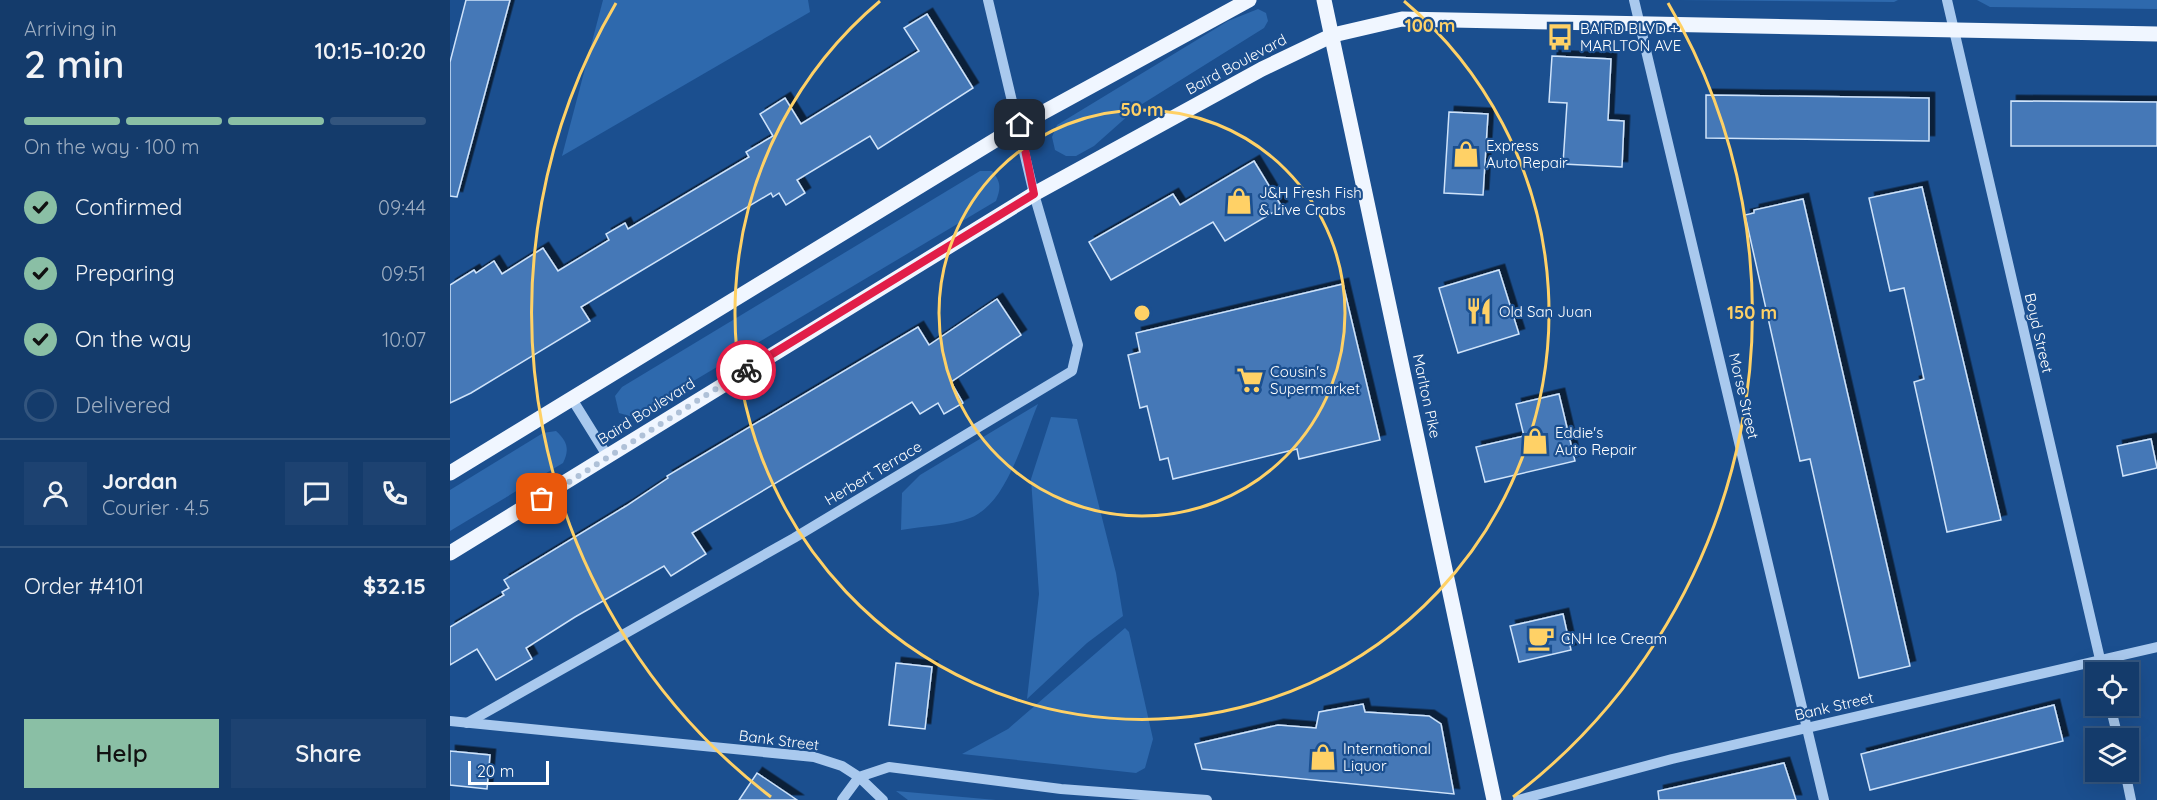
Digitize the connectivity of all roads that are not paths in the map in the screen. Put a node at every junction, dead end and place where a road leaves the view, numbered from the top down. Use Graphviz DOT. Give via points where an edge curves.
graph roads {
  1 [pos="988,0"];
  2 [pos="1249,0"];
  3 [pos="1324,0"];
  4 [pos="1634,0"];
  5 [pos="1947,0"];
  6 [pos="1640,22"];
  7 [pos="1953,28"];
  8 [pos="2157,34"];
  9 [pos="1333,35"];
  10 [pos="1020,125"];
  11 [pos="1034,194"];
  12 [pos="572,399"];
  13 [pos="608,456"];
  14 [pos="450,474"];
  15 [pos="450,553"];
  16 [pos="2157,647"];
  17 [pos="2101,662"];
  18 [pos="2116,662"];
  19 [pos="2085,671"];
  20 [pos="450,722"];
  21 [pos="467,723"];
  22 [pos="1807,728"];
  23 [pos="859,777"];
  24 [pos="2128,782"];
  25 [pos="842,800"];
  26 [pos="883,800"];
  27 [pos="1207,800"];
  28 [pos="1494,800"];
  29 [pos="1518,800"];
  30 [pos="1824,800"];
  31 [pos="2132,800"];
  1 -- 10 [label="street, Herbert Terrace"];
  2 -- 10 [label="main road"];
  3 -- 9 [label="main road, Marlton Pike"];
  4 -- 6 [label="street, Morse Street"];
  5 -- 7 [label="street, Boyd Street"];
  6 -- 7 [label="main road, Baird Boulevard"];
  6 -- 9 [label="main road, Baird Boulevard" via="1402,19"];
  6 -- 22 [label="street, Morse Street"];
  7 -- 8 [label="main road, Baird Boulevard"];
  7 -- 17 [label="street, Boyd Street"];
  9 -- 11 [label="main road, Baird Boulevard" via="1262,69"];
  9 -- 28 [label="main road, Marlton Pike"];
  10 -- 11 [label="street, Herbert Terrace"];
  10 -- 12 [label="main road"];
  11 -- 13 [label="main road, Baird Boulevard"];
  11 -- 21 [label="street, Herbert Terrace" via="1078,345 1072,371 794,538"];
  12 -- 13 [label="street"];
  12 -- 14 [label="main road"];
  13 -- 15 [label="main road, Baird Boulevard"];
  16 -- 18 [label="street, Bank Street"];
  19 -- 22 [label="street, Bank Street"];
  20 -- 21 [label="street, Bank Street"];
  21 -- 23 [label="street, Bank Street" via="814,757 842,766"];
  22 -- 29 [label="street, Bank Street"];
  22 -- 30 [label="street, Morse Street"];
  23 -- 25 [label="street"];
  23 -- 26 [label="street, Bank Street"];
  23 -- 27 [label="street" via="889,767 1061,789"];
  24 -- 31 [label="street"];
}
